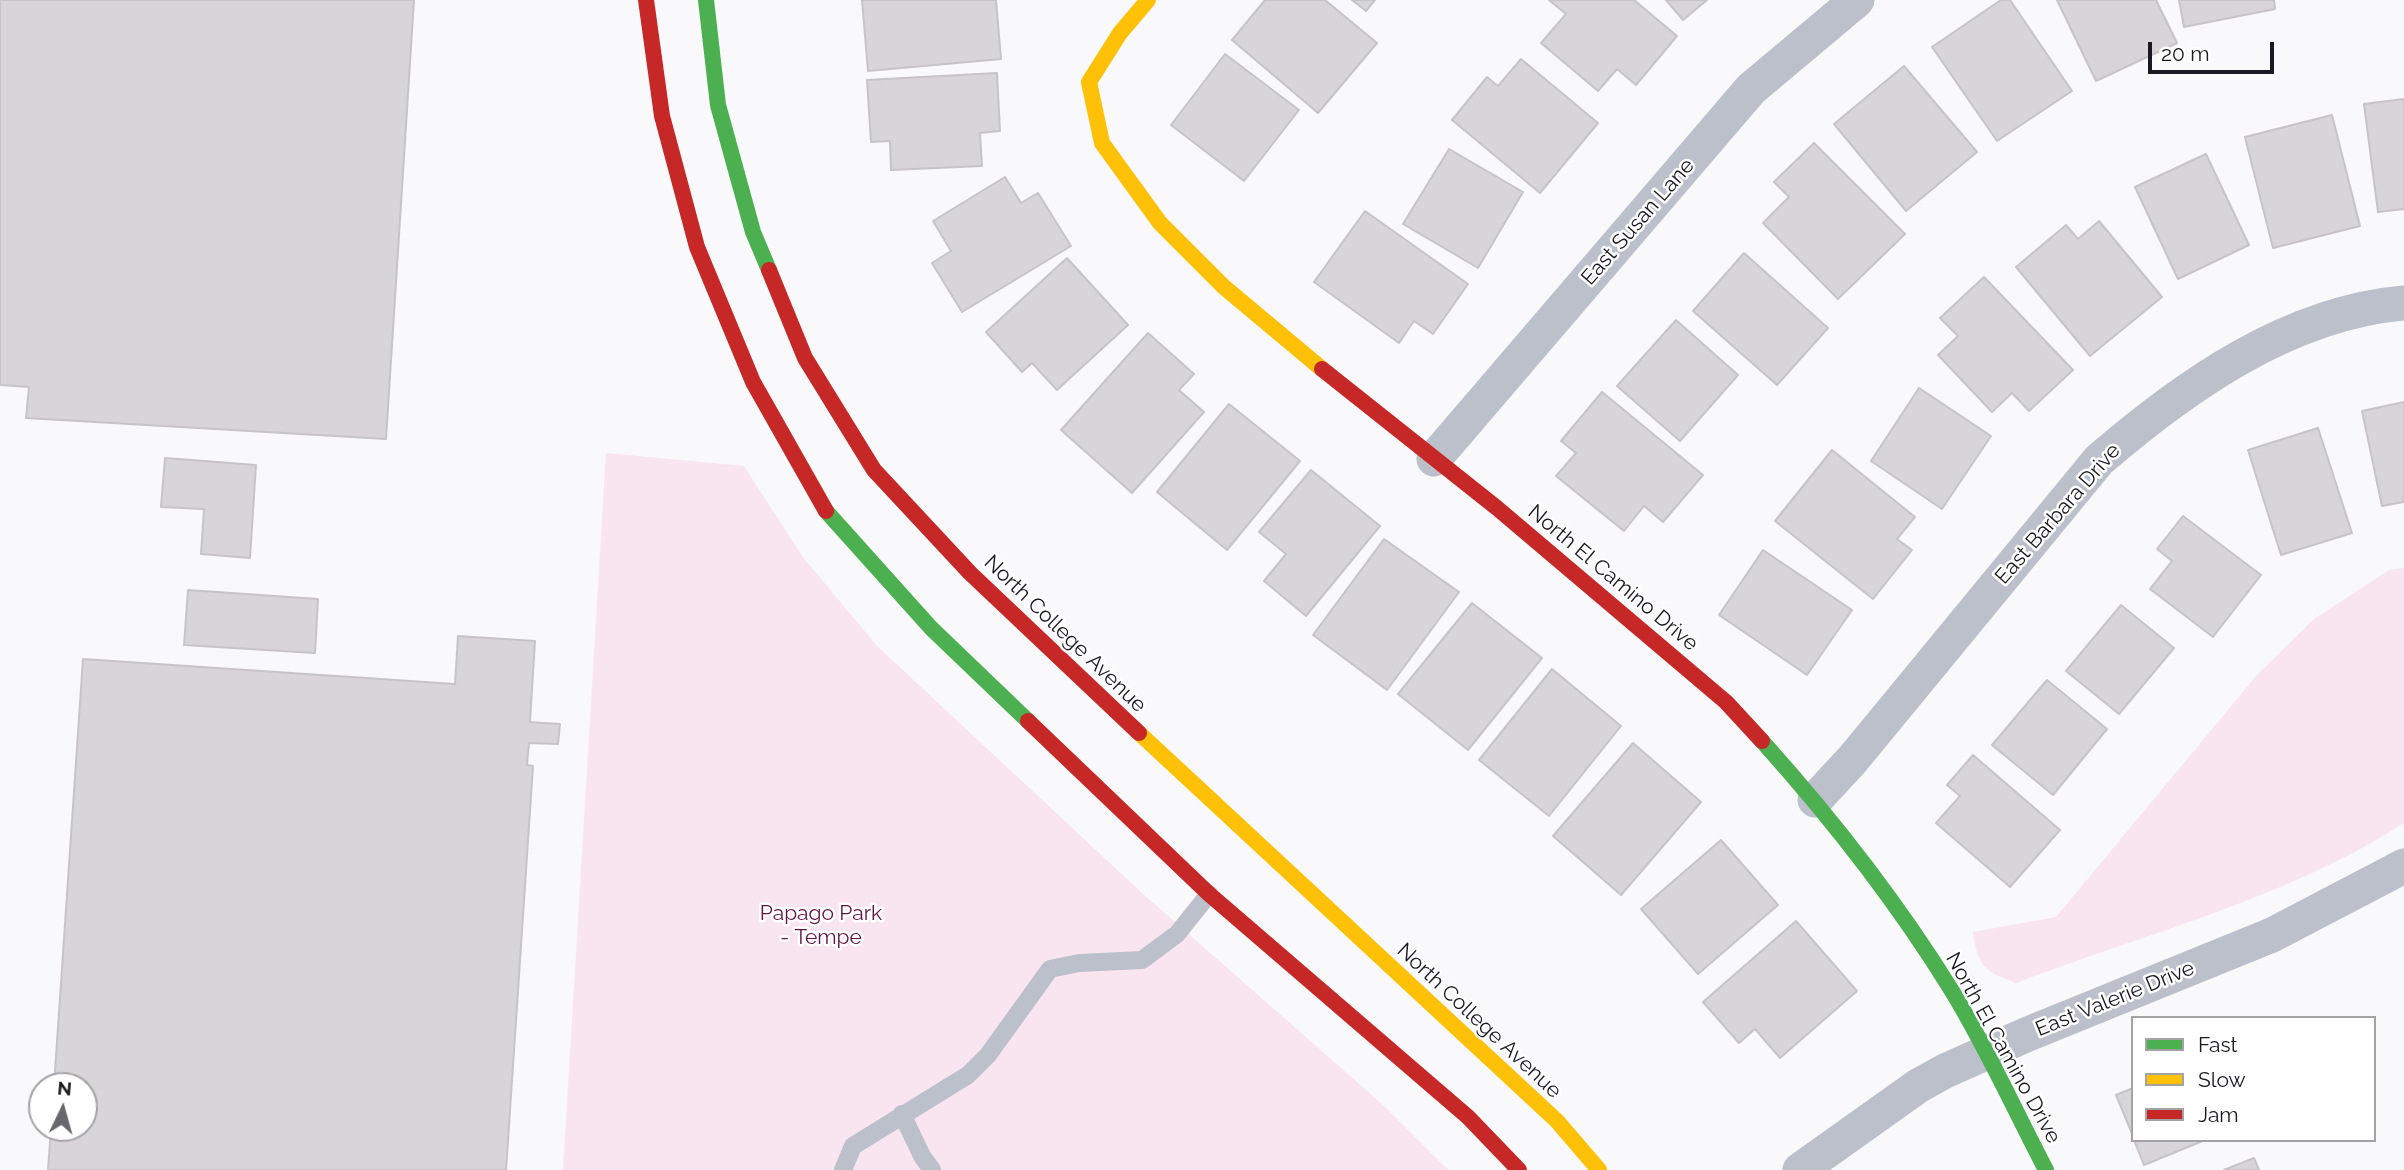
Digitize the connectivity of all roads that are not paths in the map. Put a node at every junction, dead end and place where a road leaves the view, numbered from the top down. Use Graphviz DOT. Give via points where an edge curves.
graph roads {
  1 [pos="646,0"];
  2 [pos="706,0"];
  3 [pos="1148,0"];
  4 [pos="1857,0"];
  5 [pos="2404,303"];
  6 [pos="1434,459"];
  7 [pos="1815,800"];
  8 [pos="2404,866"];
  9 [pos="1209,894"];
  10 [pos="1986,1053"];
  11 [pos="902,1114"];
  12 [pos="843,1170"];
  13 [pos="932,1170"];
  14 [pos="1519,1170"];
  15 [pos="1599,1170"];
  16 [pos="1800,1170"];
  17 [pos="2046,1170"];
  1 -- 9 [label="street" via="662,116 697,247 752,382 827,513 931,628"];
  2 -- 15 [label="street, North College Avenue" via="718,105 753,232 805,358 874,470 970,573 1557,1121"];
  3 -- 6 [label="street, North El Camino Drive" via="1089,82 1102,143 1160,223 1224,287"];
  4 -- 6 [label="street, East Susan Lane" via="1751,89"];
  5 -- 7 [label="street, East Barbara Drive" via="2369,306 2290,332 2225,367 2139,426 2099,460"];
  6 -- 7 [label="street, North El Camino Drive" via="1726,702"];
  7 -- 10 [label="street, North El Camino Drive" via="1953,992"];
  8 -- 10 [label="street, East Valerie Drive" via="2272,935"];
  9 -- 11 [label="lane" via="1177,934 1142,960 1050,969 988,1055 968,1075"];
  9 -- 14 [label="street" via="1468,1117"];
  10 -- 16 [label="street, East Valerie Drive" via="1918,1086"];
  10 -- 17 [label="street, North El Camino Drive"];
  11 -- 12 [label="lane" via="853,1146"];
  11 -- 13 [label="lane"];
}
